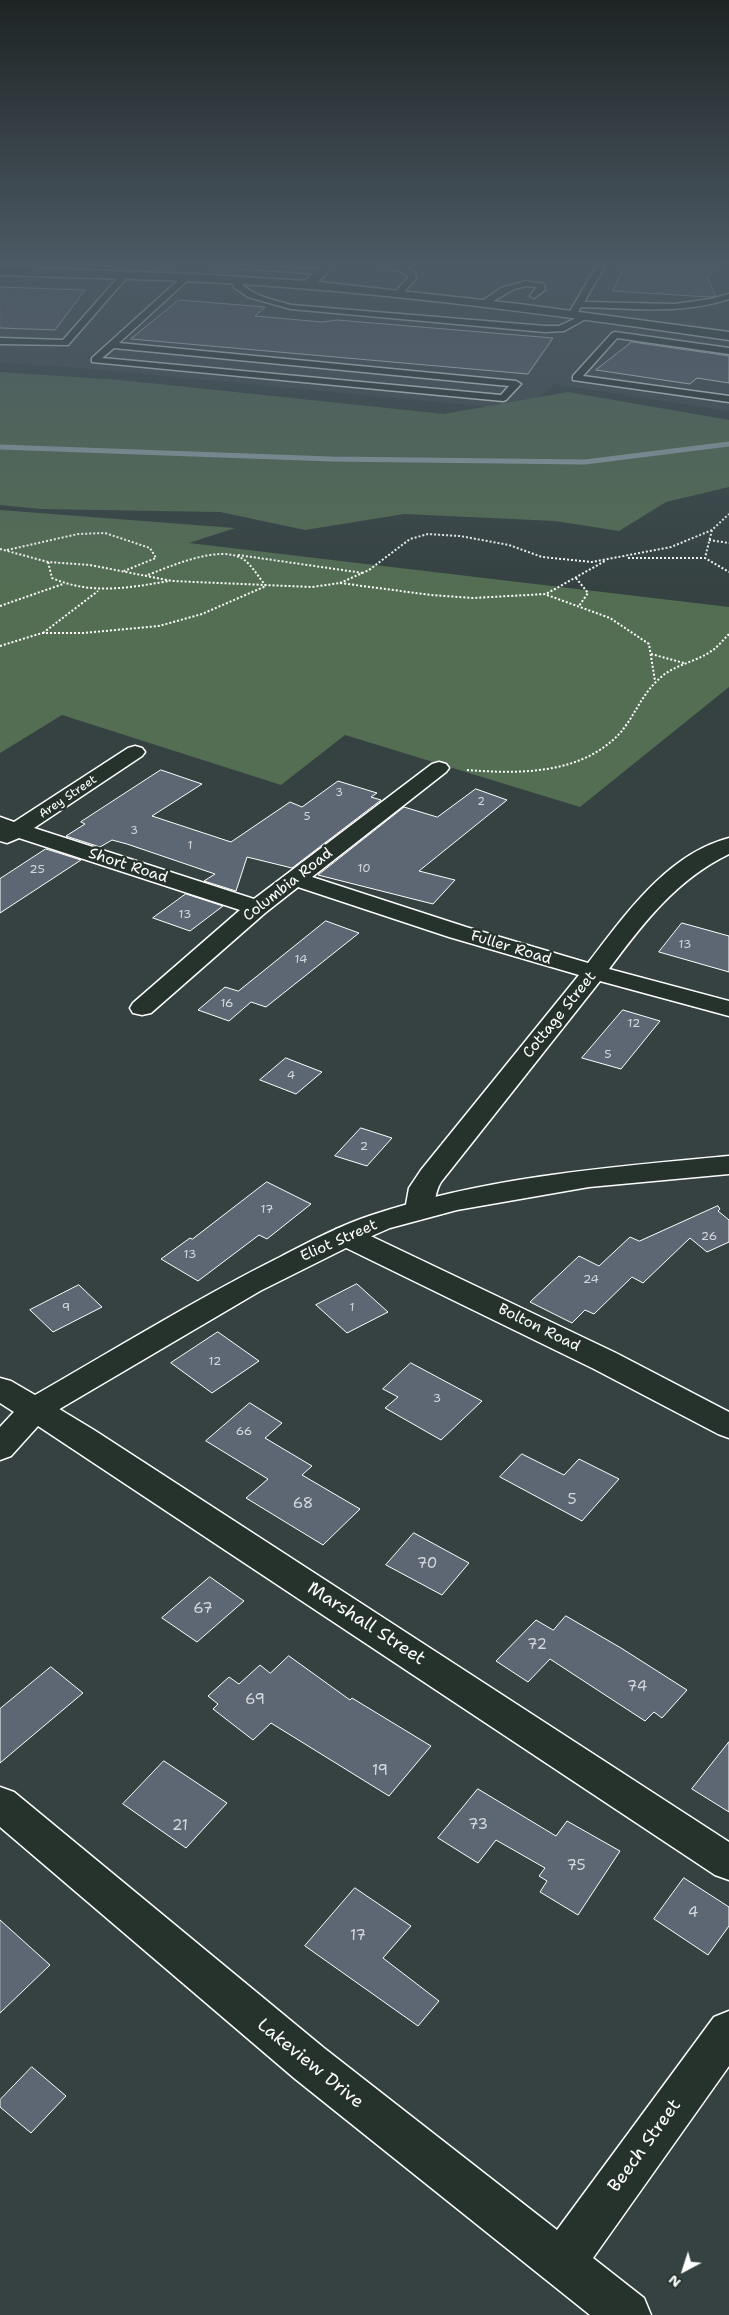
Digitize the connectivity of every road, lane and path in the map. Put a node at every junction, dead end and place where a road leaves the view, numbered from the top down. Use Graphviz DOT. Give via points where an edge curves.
graph roads {
  1 [pos="227,372"];
  2 [pos="262,372"];
  3 [pos="397,372"];
  4 [pos="581,372"];
  5 [pos="259,375"];
  6 [pos="384,387"];
  7 [pos="729,399"];
  8 [pos="729,514"];
  9 [pos="712,530"];
  10 [pos="709,540"];
  11 [pos="729,542"];
  12 [pos="0,549"];
  13 [pos="6,550"];
  14 [pos="235,554"];
  15 [pos="621,558"];
  16 [pos="705,558"];
  17 [pos="605,561"];
  18 [pos="48,562"];
  19 [pos="124,571"];
  20 [pos="729,572"];
  21 [pos="364,573"];
  22 [pos="145,576"];
  23 [pos="576,578"];
  24 [pos="172,580"];
  25 [pos="340,583"];
  26 [pos="62,584"];
  27 [pos="266,586"];
  28 [pos="98,591"];
  29 [pos="546,594"];
  30 [pos="0,606"];
  31 [pos="579,606"];
  32 [pos="42,633"];
  33 [pos="729,634"];
  34 [pos="0,646"];
  35 [pos="651,654"];
  36 [pos="685,663"];
  37 [pos="656,681"];
  38 [pos="135,752"];
  39 [pos="439,768"];
  40 [pos="6,831"];
  41 [pos="729,844"];
  42 [pos="296,879"];
  43 [pos="257,908"];
  44 [pos="594,973"];
  45 [pos="142,1008"];
  46 [pos="729,1009"];
  47 [pos="729,1165"];
  48 [pos="418,1210"];
  49 [pos="346,1236"];
  50 [pos="0,1389"];
  51 [pos="35,1409"];
  52 [pos="729,1426"];
  53 [pos="0,1448"];
  54 [pos="0,1804"];
  55 [pos="729,1863"];
  56 [pos="729,2030"];
  57 [pos="562,2262"];
  58 [pos="627,2315"];
  1 -- 5 [label="lane"];
  2 -- 5 [label="lane"];
  3 -- 6 [label="lane"];
  3 -- 6 [label="lane" via="516,384 503,398"];
  4 -- 7 [label="lane" via="576,378"];
  5 -- 6 [label="lane"];
  8 -- 9 [label="path"];
  9 -- 10 [label="path"];
  9 -- 15 [label="path" via="671,547"];
  10 -- 11 [label="path"];
  10 -- 16 [label="path"];
  12 -- 13 [label="path"];
  13 -- 18 [label="path"];
  13 -- 19 [label="path" via="78,534 105,533 150,548 156,558"];
  14 -- 21 [label="path"];
  14 -- 22 [label="path" via="200,556"];
  14 -- 27 [label="path" via="246,560"];
  15 -- 16 [label="path"];
  15 -- 17 [label="path"];
  16 -- 20 [label="path"];
  17 -- 21 [label="path" via="542,557 509,545 428,534 410,540"];
  17 -- 23 [label="path"];
  18 -- 19 [label="path"];
  18 -- 26 [label="path" via="52,578"];
  19 -- 22 [label="path"];
  21 -- 25 [label="path"];
  22 -- 24 [label="path"];
  23 -- 29 [label="path"];
  23 -- 31 [label="path" via="588,594"];
  24 -- 27 [label="path"];
  24 -- 28 [label="path"];
  25 -- 27 [label="path" via="312,587"];
  25 -- 29 [label="path" via="473,598"];
  26 -- 28 [label="path"];
  26 -- 30 [label="path"];
  27 -- 32 [label="path" via="202,614 159,626"];
  28 -- 32 [label="path"];
  29 -- 31 [label="path"];
  31 -- 35 [label="path" via="610,618 649,644"];
  32 -- 34 [label="path"];
  33 -- 36 [label="path" via="708,654"];
  35 -- 36 [label="path"];
  35 -- 37 [label="path"];
  36 -- 37 [label="path" via="672,668"];
  37 -- 39 [label="path" via="619,734 595,753 565,767 505,773"];
  38 -- 40 [label="street, Arey Street"];
  39 -- 42 [label="street, Columbia Road"];
  40 -- 43 [label="street, Short Road"];
  41 -- 44 [label="street, Cottage Street" via="697,860 668,882 640,911"];
  42 -- 43 [label="street, Columbia Road"];
  42 -- 44 [label="street, Fuller Road" via="395,913"];
  43 -- 45 [label="street, Columbia Road"];
  44 -- 46 [label="street, Fuller Road"];
  44 -- 48 [label="street, Cottage Street" via="431,1176 423,1188"];
  47 -- 48 [label="street, Eliot Street" via="589,1178"];
  48 -- 49 [label="street, Eliot Street"];
  49 -- 51 [label="street, Eliot Street" via="250,1284"];
  49 -- 52 [label="street, Bolton Road" via="605,1361"];
  50 -- 51 [label="street, Marshall Street"];
  51 -- 53 [label="street, Eliot Street"];
  51 -- 55 [label="street, Marshall Street"];
  54 -- 57 [label="street, Lakeview Drive" via="294,2052"];
  56 -- 57 [label="street, Beech Street"];
  57 -- 58 [label="street, Lakeview Drive"];
}
